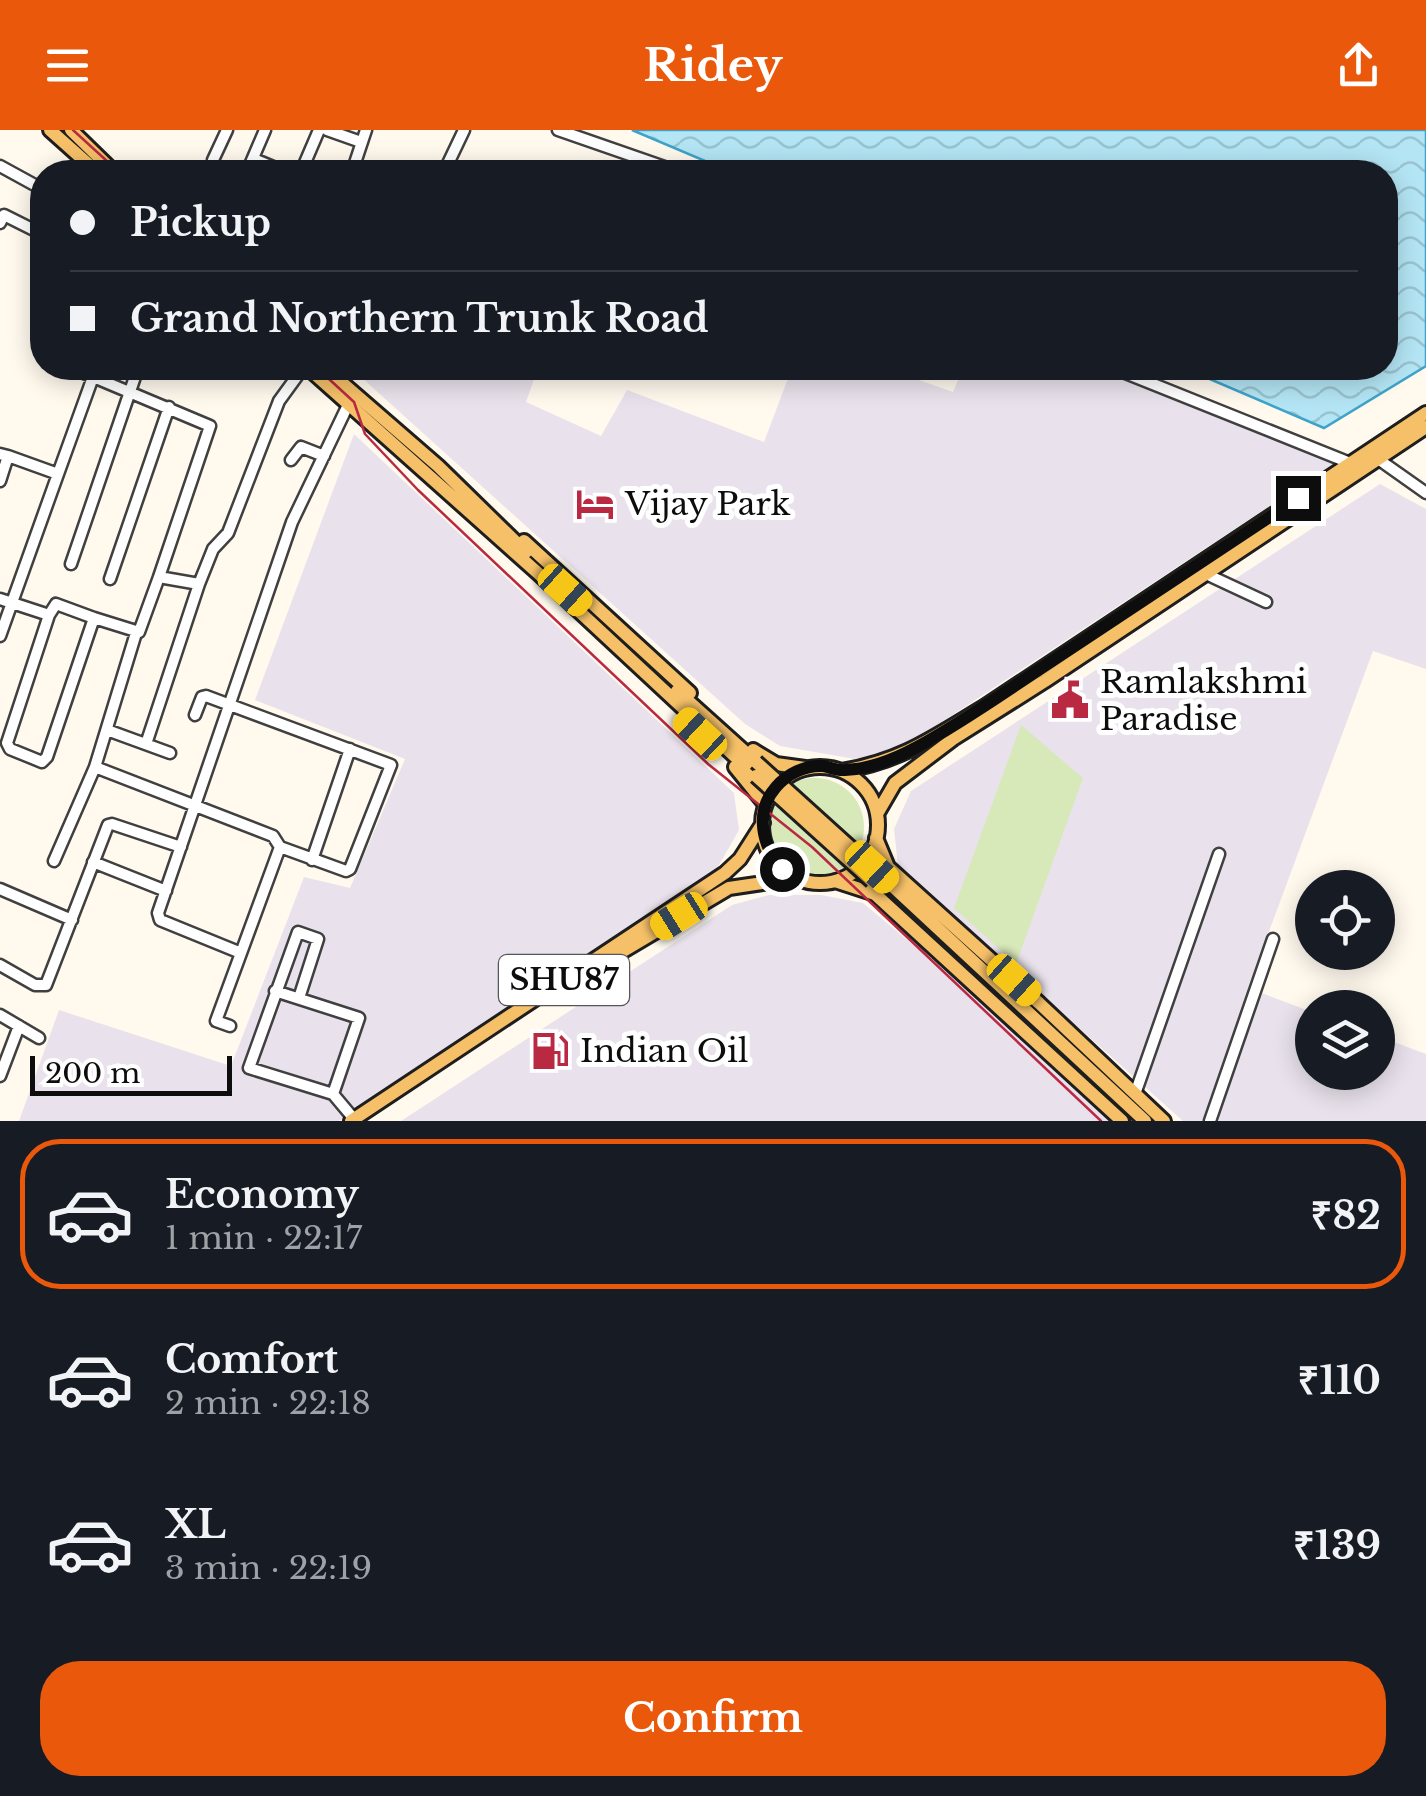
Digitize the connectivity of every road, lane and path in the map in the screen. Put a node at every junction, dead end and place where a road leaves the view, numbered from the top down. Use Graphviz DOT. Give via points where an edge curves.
graph roads {
  1 [pos="50,130"];
  2 [pos="71,130"];
  3 [pos="227,130"];
  4 [pos="265,130"];
  5 [pos="319,130"];
  6 [pos="327,130"];
  7 [pos="366,130"];
  8 [pos="464,130"];
  9 [pos="558,130"];
  10 [pos="361,142"];
  11 [pos="254,159"];
  12 [pos="75,160"];
  13 [pos="102,160"];
  14 [pos="213,160"];
  15 [pos="306,160"];
  16 [pos="356,160"];
  17 [pos="450,160"];
  18 [pos="645,160"];
  19 [pos="0,166"];
  20 [pos="30,182"];
  21 [pos="0,223"];
  22 [pos="30,228"];
  23 [pos="92,380"];
  24 [pos="98,380"];
  25 [pos="134,380"];
  26 [pos="296,380"];
  27 [pos="320,380"];
  28 [pos="339,380"];
  29 [pos="1144,380"];
  30 [pos="130,392"];
  31 [pos="348,405"];
  32 [pos="170,406"];
  33 [pos="1426,414"];
  34 [pos="1426,427"];
  35 [pos="4,455"];
  36 [pos="324,456"];
  37 [pos="1378,459"];
  38 [pos="291,460"];
  39 [pos="1350,464"];
  40 [pos="58,474"];
  41 [pos="0,481"];
  42 [pos="1426,493"];
  43 [pos="475,510"];
  44 [pos="72,564"];
  45 [pos="1206,574"];
  46 [pos="159,577"];
  47 [pos="110,579"];
  48 [pos="199,584"];
  49 [pos="6,601"];
  50 [pos="1266,602"];
  51 [pos="49,615"];
  52 [pos="94,618"];
  53 [pos="136,633"];
  54 [pos="0,636"];
  55 [pos="229,703"];
  56 [pos="195,715"];
  57 [pos="107,730"];
  58 [pos="146,744"];
  59 [pos="350,749"];
  60 [pos="170,753"];
  61 [pos="94,768"];
  62 [pos="805,768"];
  63 [pos="842,771"];
  64 [pos="193,804"];
  65 [pos="765,804"];
  66 [pos="877,814"];
  67 [pos="762,823"];
  68 [pos="876,838"];
  69 [pos="280,847"];
  70 [pos="181,848"];
  71 [pos="1220,854"];
  72 [pos="312,860"];
  73 [pos="54,861"];
  74 [pos="93,862"];
  75 [pos="732,866"];
  76 [pos="796,878"];
  77 [pos="835,881"];
  78 [pos="741,884"];
  79 [pos="0,889"];
  80 [pos="166,891"];
  81 [pos="72,920"];
  82 [pos="1273,940"];
  83 [pos="241,953"];
  84 [pos="0,965"];
  85 [pos="275,991"];
  86 [pos="300,998"];
  87 [pos="0,1015"];
  88 [pos="18,1026"];
  89 [pos="230,1026"];
  90 [pos="39,1038"];
  91 [pos="0,1076"];
  92 [pos="332,1094"];
  93 [pos="1136,1094"];
  94 [pos="357,1120"];
  95 [pos="1122,1121"];
  96 [pos="1134,1121"];
  97 [pos="1145,1121"];
  98 [pos="1164,1121"];
  99 [pos="1210,1121"];
  1 -- 12 [label="main road"];
  2 -- 13 [label="main road"];
  3 -- 14 [label="street"];
  4 -- 11 [label="street"];
  5 -- 15 [label="street"];
  6 -- 10 [label="street"];
  7 -- 10 [label="street"];
  8 -- 17 [label="street"];
  9 -- 18 [label="street"];
  10 -- 16 [label="street"];
  19 -- 20 [label="street"];
  21 -- 22 [label="street" via="4,216"];
  23 -- 40 [label="street"];
  24 -- 30 [label="street"];
  25 -- 30 [label="street"];
  26 -- 48 [label="street" via="279,400 228,533 212,549"];
  27 -- 31 [label="main road"];
  28 -- 43 [label="main road"];
  29 -- 39 [label="street"];
  30 -- 32 [label="street"];
  30 -- 44 [label="street"];
  31 -- 36 [label="street"];
  31 -- 43 [label="main road"];
  32 -- 46 [label="street" via="210,426"];
  32 -- 47 [label="street"];
  33 -- 39 [label="main road"];
  34 -- 37 [label="main road"];
  35 -- 40 [label="street"];
  35 -- 41 [label="street"];
  36 -- 38 [label="street" via="300,447"];
  36 -- 55 [label="street" via="292,522"];
  37 -- 42 [label="street"];
  37 -- 45 [label="main road"];
  39 -- 63 [label="main road" via="984,707 914,749"];
  40 -- 49 [label="street"];
  43 -- 62 [label="main road" via="485,503 757,754"];
  43 -- 65 [label="main road" via="466,519 727,759"];
  43 -- 96 [label="main road, bridge"];
  43 -- 97 [label="main road, bridge"];
  45 -- 50 [label="street"];
  45 -- 66 [label="main road" via="954,738 895,783"];
  46 -- 48 [label="street"];
  46 -- 53 [label="street"];
  48 -- 58 [label="street"];
  49 -- 51 [label="street"];
  49 -- 54 [label="street"];
  51 -- 52 [label="street" via="58,604"];
  51 -- 52 [label="street" via="7,743 42,762"];
  52 -- 53 [label="street"];
  53 -- 57 [label="street"];
  55 -- 56 [label="street" via="202,697"];
  55 -- 59 [label="street"];
  55 -- 64 [label="street"];
  57 -- 58 [label="street"];
  57 -- 61 [label="street"];
  58 -- 60 [label="street"];
  59 -- 72 [label="street"];
  59 -- 72 [label="street" via="391,768 350,869"];
  61 -- 64 [label="street"];
  61 -- 73 [label="street"];
  62 -- 63 [label="main road"];
  62 -- 65 [label="main road" via="774,788"];
  63 -- 66 [label="main road" via="858,781"];
  64 -- 69 [label="street" via="273,836"];
  64 -- 70 [label="street"];
  65 -- 67 [label="main road, SHU87"];
  66 -- 68 [label="main road"];
  67 -- 75 [label="main road, SHU87"];
  67 -- 76 [label="main road" via="770,856"];
  68 -- 77 [label="main road" via="861,865"];
  68 -- 93 [label="main road" via="888,868"];
  69 -- 72 [label="street"];
  69 -- 83 [label="street"];
  70 -- 74 [label="street" via="112,824"];
  70 -- 80 [label="street"];
  71 -- 93 [label="street"];
  74 -- 80 [label="street"];
  74 -- 81 [label="street"];
  75 -- 78 [label="main road"];
  75 -- 94 [label="main road, SHU87"];
  76 -- 77 [label="main road, SHU87"];
  76 -- 78 [label="main road, SHU87"];
  77 -- 95 [label="main road" via="875,894"];
  78 -- 94 [label="main road, SHU87" via="690,909"];
  79 -- 81 [label="street"];
  80 -- 83 [label="street" via="160,920"];
  81 -- 84 [label="street" via="46,986"];
  82 -- 99 [label="street"];
  83 -- 89 [label="street" via="216,1021"];
  85 -- 86 [label="street"];
  85 -- 86 [label="street" via="300,932 318,942"];
  85 -- 92 [label="street" via="249,1068"];
  86 -- 92 [label="street" via="359,1018"];
  87 -- 88 [label="street"];
  88 -- 90 [label="street"];
  88 -- 91 [label="street"];
  92 -- 94 [label="street"];
  93 -- 98 [label="main road"];
}
